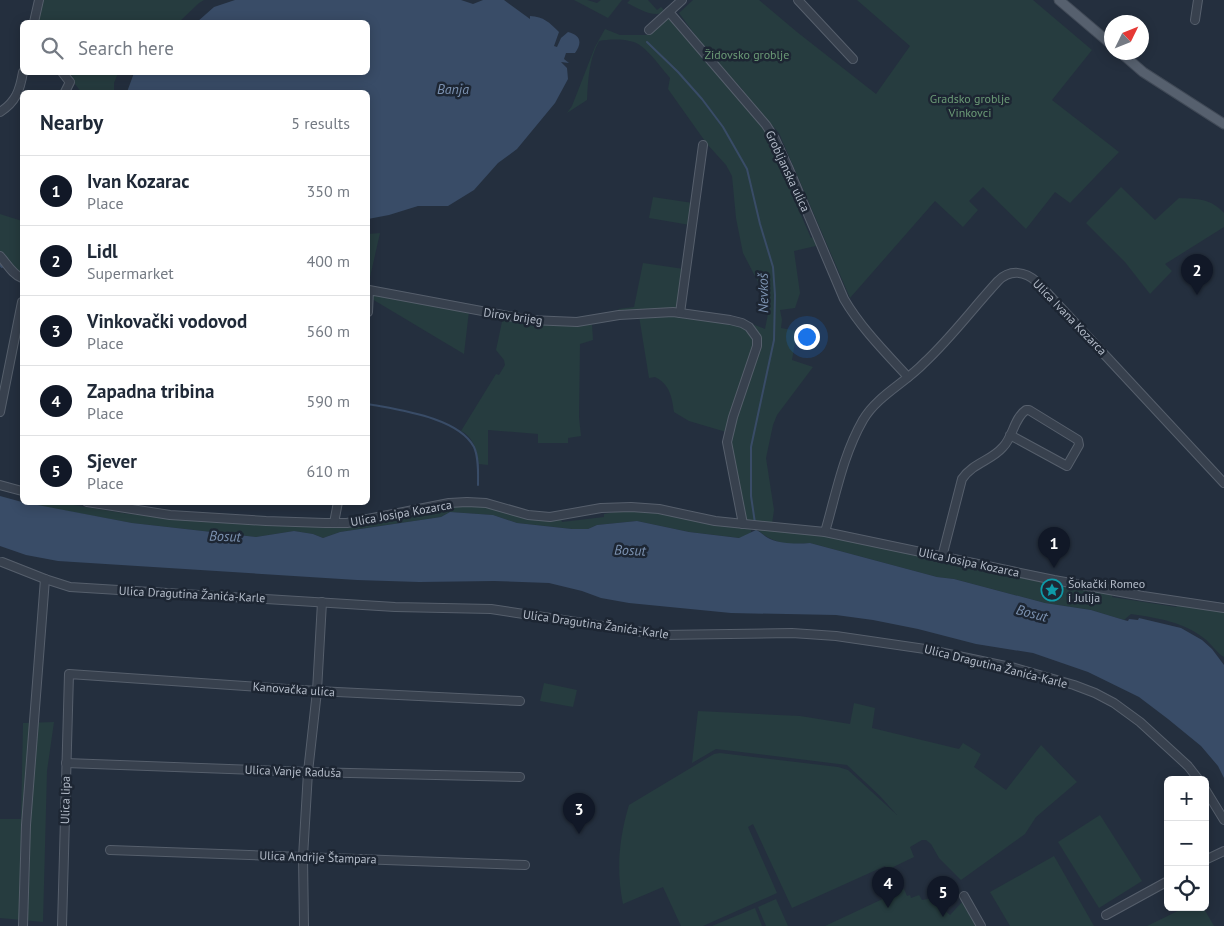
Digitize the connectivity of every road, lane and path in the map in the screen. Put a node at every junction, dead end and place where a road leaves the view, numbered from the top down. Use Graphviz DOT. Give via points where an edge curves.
graph roads {
  1 [pos="39,0"];
  2 [pos="682,0"];
  3 [pos="798,0"];
  4 [pos="1059,0"];
  5 [pos="1198,0"];
  6 [pos="669,12"];
  7 [pos="34,20"];
  8 [pos="1196,20"];
  9 [pos="649,30"];
  10 [pos="1104,38"];
  11 [pos="853,59"];
  12 [pos="1129,60"];
  13 [pos="22,75"];
  14 [pos="64,75"];
  15 [pos="66,90"];
  16 [pos="0,112"];
  17 [pos="1224,124"];
  18 [pos="704,144"];
  19 [pos="0,256"];
  20 [pos="20,277"];
  21 [pos="370,290"];
  22 [pos="20,312"];
  23 [pos="680,313"];
  24 [pos="908,377"];
  25 [pos="0,412"];
  26 [pos="1010,435"];
  27 [pos="1224,483"];
  28 [pos="0,485"];
  29 [pos="20,490"];
  30 [pos="106,505"];
  31 [pos="337,505"];
  32 [pos="334,524"];
  33 [pos="746,524"];
  34 [pos="825,532"];
  35 [pos="942,557"];
  36 [pos="2,562"];
  37 [pos="45,579"];
  38 [pos="322,602"];
  39 [pos="1224,608"];
  40 [pos="69,674"];
  41 [pos="317,691"];
  42 [pos="520,701"];
  43 [pos="66,763"];
  44 [pos="308,772"];
  45 [pos="1196,776"];
  46 [pos="520,777"];
  47 [pos="1209,796"];
  48 [pos="1224,820"];
  49 [pos="110,850"];
  50 [pos="1224,851"];
  51 [pos="304,857"];
  52 [pos="1209,858"];
  53 [pos="525,865"];
  54 [pos="1164,883"];
  55 [pos="964,896"];
  56 [pos="1106,915"];
  57 [pos="23,926"];
  58 [pos="62,926"];
  59 [pos="304,926"];
  60 [pos="981,926"];
  1 -- 7 [label="street"];
  2 -- 6 [label="street"];
  3 -- 11 [label="street"];
  4 -- 10 [label="main road"];
  5 -- 8 [label="street"];
  6 -- 9 [label="street"];
  6 -- 24 [label="street, Grobljanska ulica" via="766,125 844,299"];
  12 -- 17 [label="main road"];
  13 -- 16 [label="street" via="19,93"];
  14 -- 15 [label="street" via="69,81"];
  18 -- 23 [label="street"];
  19 -- 20 [label="street"];
  21 -- 23 [label="street, Dirov brijeg" via="530,320 577,322 650,312"];
  22 -- 25 [label="street"];
  23 -- 33 [label="street, Dirov brijeg" via="736,322 749,327 757,338 727,442"];
  24 -- 27 [label="street, Ulica Ivana Kozarca" via="936,351 1002,277 1020,272 1037,282"];
  24 -- 34 [label="street, Ulica Ivana Kozarca" via="875,405 864,419 840,473"];
  26 -- 26 [label="street" via="1022,412 1029,410 1078,440 1079,445 1067,466"];
  26 -- 35 [label="street" via="1002,448 967,471 962,478"];
  28 -- 29 [label="street"];
  30 -- 32 [label="street, Ulica Josipa Kozarca" via="170,515"];
  31 -- 32 [label="street"];
  32 -- 33 [label="street, Ulica Josipa Kozarca" via="467,502 550,517 630,506"];
  33 -- 34 [label="street, Ulica Josipa Kozarca"];
  34 -- 35 [label="street, Ulica Josipa Kozarca"];
  35 -- 39 [label="street, Ulica Josipa Kozarca" via="1054,580"];
  36 -- 37 [label="street, Ulica Dragutina Žanića-Karle"];
  37 -- 38 [label="street, Ulica Dragutina Žanića-Karle" via="70,587"];
  37 -- 57 [label="street" via="26,825"];
  38 -- 41 [label="street"];
  38 -- 45 [label="street, Ulica Dragutina Žanića-Karle" via="491,609 662,636 792,633 926,648 1014,668 1095,693 1140,722"];
  40 -- 41 [label="street, Kanovačka ulica"];
  40 -- 43 [label="street, Ulica lipa"];
  41 -- 42 [label="street, Kanovačka ulica"];
  41 -- 44 [label="street"];
  43 -- 44 [label="street, Ulica Vanje Raduša"];
  43 -- 58 [label="street, Ulica lipa"];
  44 -- 46 [label="street, Ulica Vanje Raduša"];
  44 -- 51 [label="street"];
  47 -- 48 [label="street"];
  49 -- 51 [label="street, Ulica Andrije Štampara"];
  50 -- 52 [label="street"];
  51 -- 53 [label="street, Ulica Andrije Štampara"];
  51 -- 59 [label="street"];
  54 -- 56 [label="street"];
  55 -- 60 [label="street"];
}
